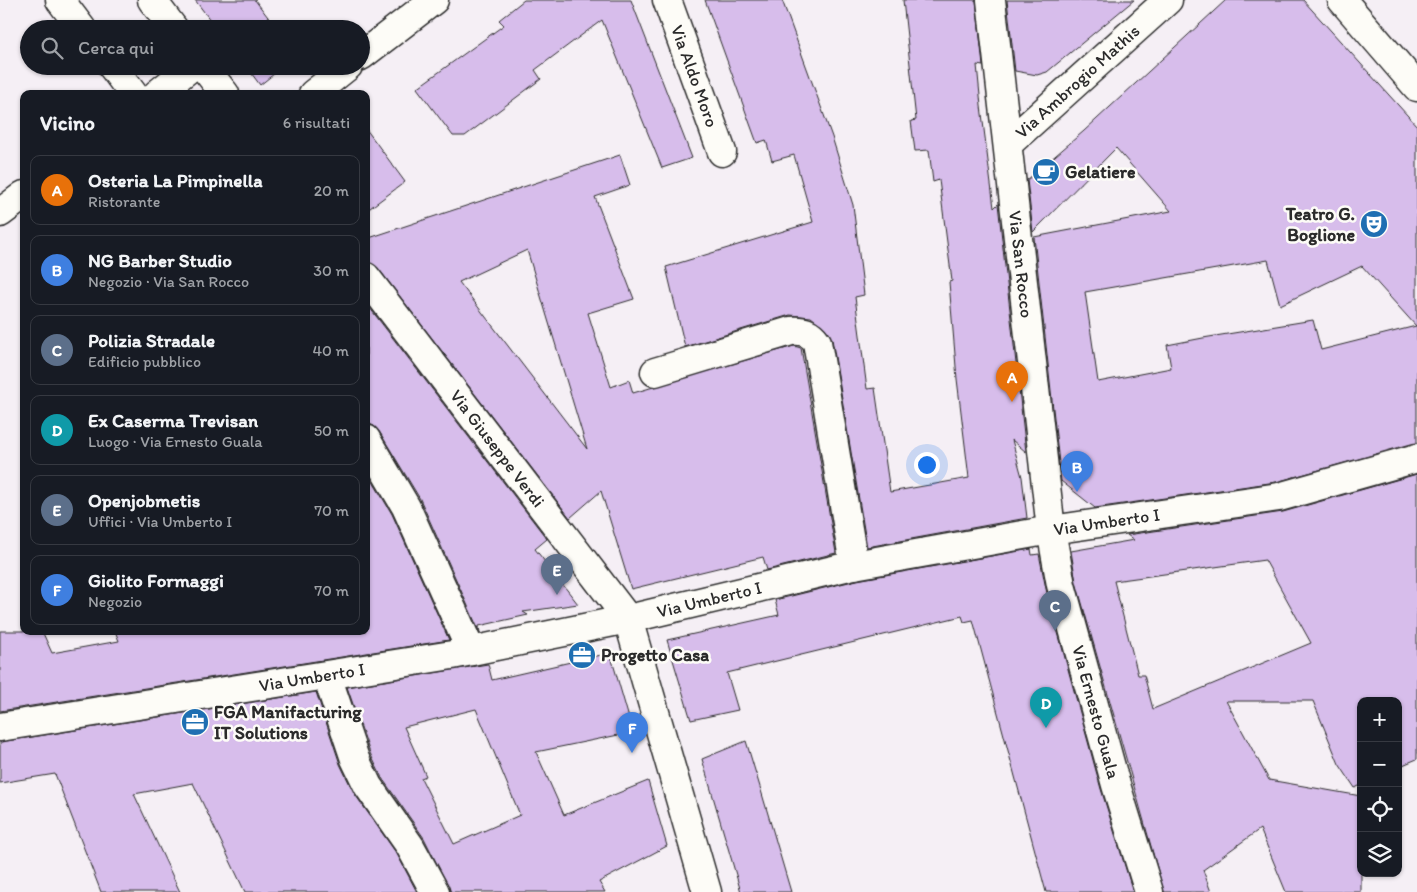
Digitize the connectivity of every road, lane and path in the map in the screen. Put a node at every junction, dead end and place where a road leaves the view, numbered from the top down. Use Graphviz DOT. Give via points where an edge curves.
graph roads {
  1 [pos="60,0"];
  2 [pos="152,0"];
  3 [pos="434,0"];
  4 [pos="667,0"];
  5 [pos="991,0"];
  6 [pos="1168,0"];
  7 [pos="1342,0"];
  8 [pos="75,20"];
  9 [pos="167,20"];
  10 [pos="370,49"];
  11 [pos="119,75"];
  12 [pos="181,75"];
  13 [pos="210,75"];
  14 [pos="336,75"];
  15 [pos="1417,87"];
  16 [pos="131,90"];
  17 [pos="162,90"];
  18 [pos="222,90"];
  19 [pos="317,90"];
  20 [pos="1009,143"];
  21 [pos="722,152"];
  22 [pos="20,198"];
  23 [pos="0,213"];
  24 [pos="370,282"];
  25 [pos="655,372"];
  26 [pos="370,446"];
  27 [pos="1417,458"];
  28 [pos="1051,530"];
  29 [pos="854,565"];
  30 [pos="628,620"];
  31 [pos="471,651"];
  32 [pos="327,676"];
  33 [pos="0,727"];
  34 [pos="435,892"];
  35 [pos="707,892"];
  36 [pos="1149,892"];
  1 -- 8 [label="street"];
  2 -- 9 [label="street"];
  3 -- 10 [label="street"];
  4 -- 21 [label="street, Via Aldo Moro"];
  5 -- 20 [label="street, Via San Rocco"];
  6 -- 20 [label="street, Via Ambrogio Mathis"];
  7 -- 15 [label="street"];
  11 -- 16 [label="street"];
  12 -- 17 [label="street"];
  13 -- 18 [label="street"];
  14 -- 19 [label="street"];
  20 -- 28 [label="street, Via San Rocco"];
  22 -- 23 [label="street"];
  24 -- 30 [label="street, Via Giuseppe Verdi"];
  25 -- 29 [label="street" via="791,331 812,334 818,342"];
  26 -- 31 [label="street" via="406,507"];
  27 -- 28 [label="street, Via Umberto I" via="1279,497"];
  28 -- 29 [label="street, Via Umberto I"];
  28 -- 36 [label="street, Via Ernesto Guala" via="1061,585"];
  29 -- 30 [label="street, Via Umberto I"];
  30 -- 31 [label="street, Via Umberto I"];
  30 -- 35 [label="street"];
  31 -- 32 [label="street, Via Umberto I"];
  32 -- 33 [label="street, Via Umberto I"];
  32 -- 34 [label="street" via="355,759 368,786 410,846"];
}
